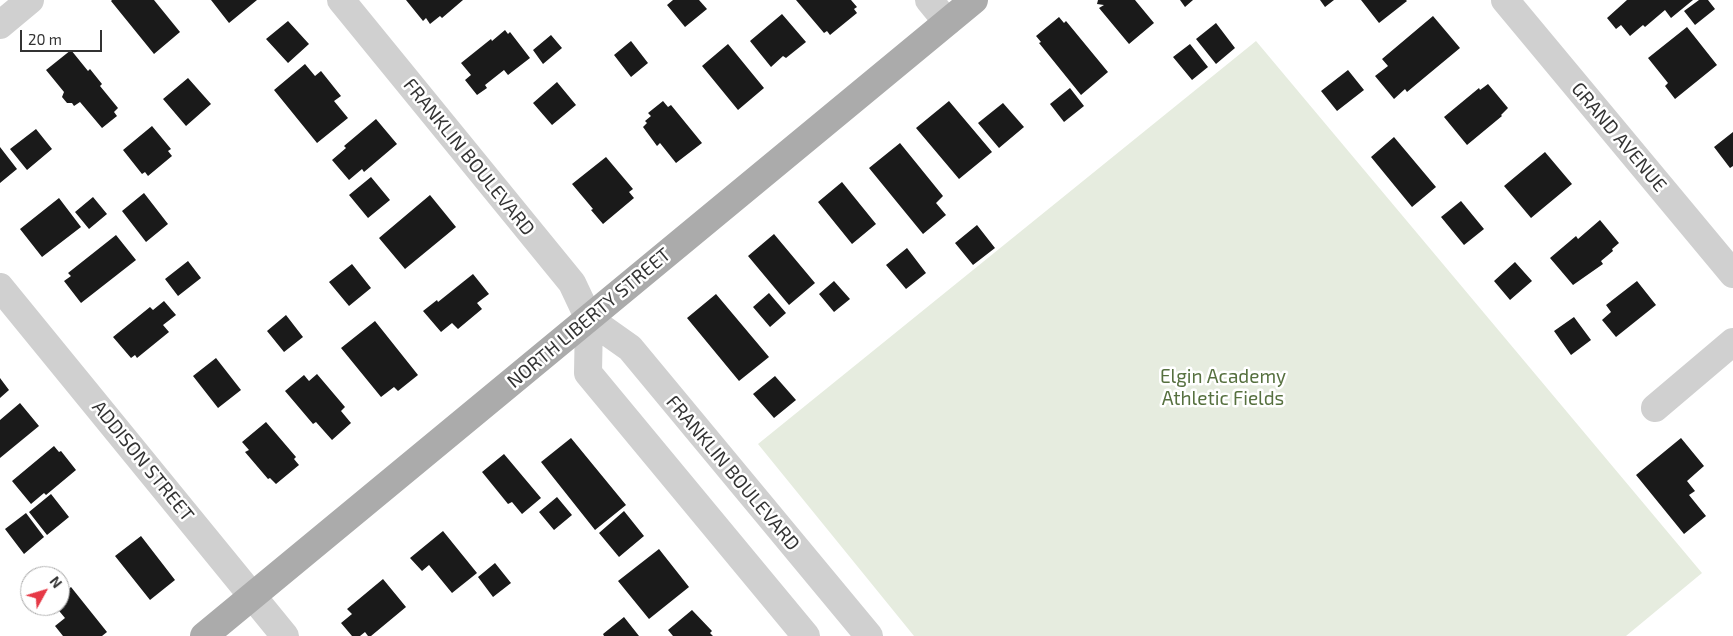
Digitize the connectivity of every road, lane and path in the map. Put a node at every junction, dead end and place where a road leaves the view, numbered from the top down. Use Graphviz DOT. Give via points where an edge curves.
graph roads {
  1 [pos="30,0"];
  2 [pos="341,0"];
  3 [pos="929,0"];
  4 [pos="974,0"];
  5 [pos="1506,0"];
  6 [pos="948,22"];
  7 [pos="0,25"];
  8 [pos="1733,274"];
  9 [pos="0,287"];
  10 [pos="589,319"];
  11 [pos="1733,342"];
  12 [pos="1655,408"];
  13 [pos="252,596"];
  14 [pos="204,636"];
  15 [pos="285,636"];
  16 [pos="806,636"];
  17 [pos="869,636"];
  1 -- 7 [label="street"];
  2 -- 10 [label="street, FRANKLIN BOULEVARD" via="572,283"];
  3 -- 6 [label="street"];
  4 -- 6 [label="main road, NORTH LIBERTY STREET"];
  5 -- 8 [label="street, GRAND AVENUE"];
  6 -- 10 [label="main road, NORTH LIBERTY STREET"];
  9 -- 13 [label="street, ADDISON STREET"];
  10 -- 13 [label="main road, NORTH LIBERTY STREET"];
  10 -- 16 [label="street, FRANKLIN BOULEVARD" via="588,373"];
  10 -- 17 [label="street, FRANKLIN BOULEVARD" via="630,348"];
  11 -- 12 [label="street"];
  13 -- 14 [label="main road, NORTH LIBERTY STREET"];
  13 -- 15 [label="street, ADDISON STREET"];
}
